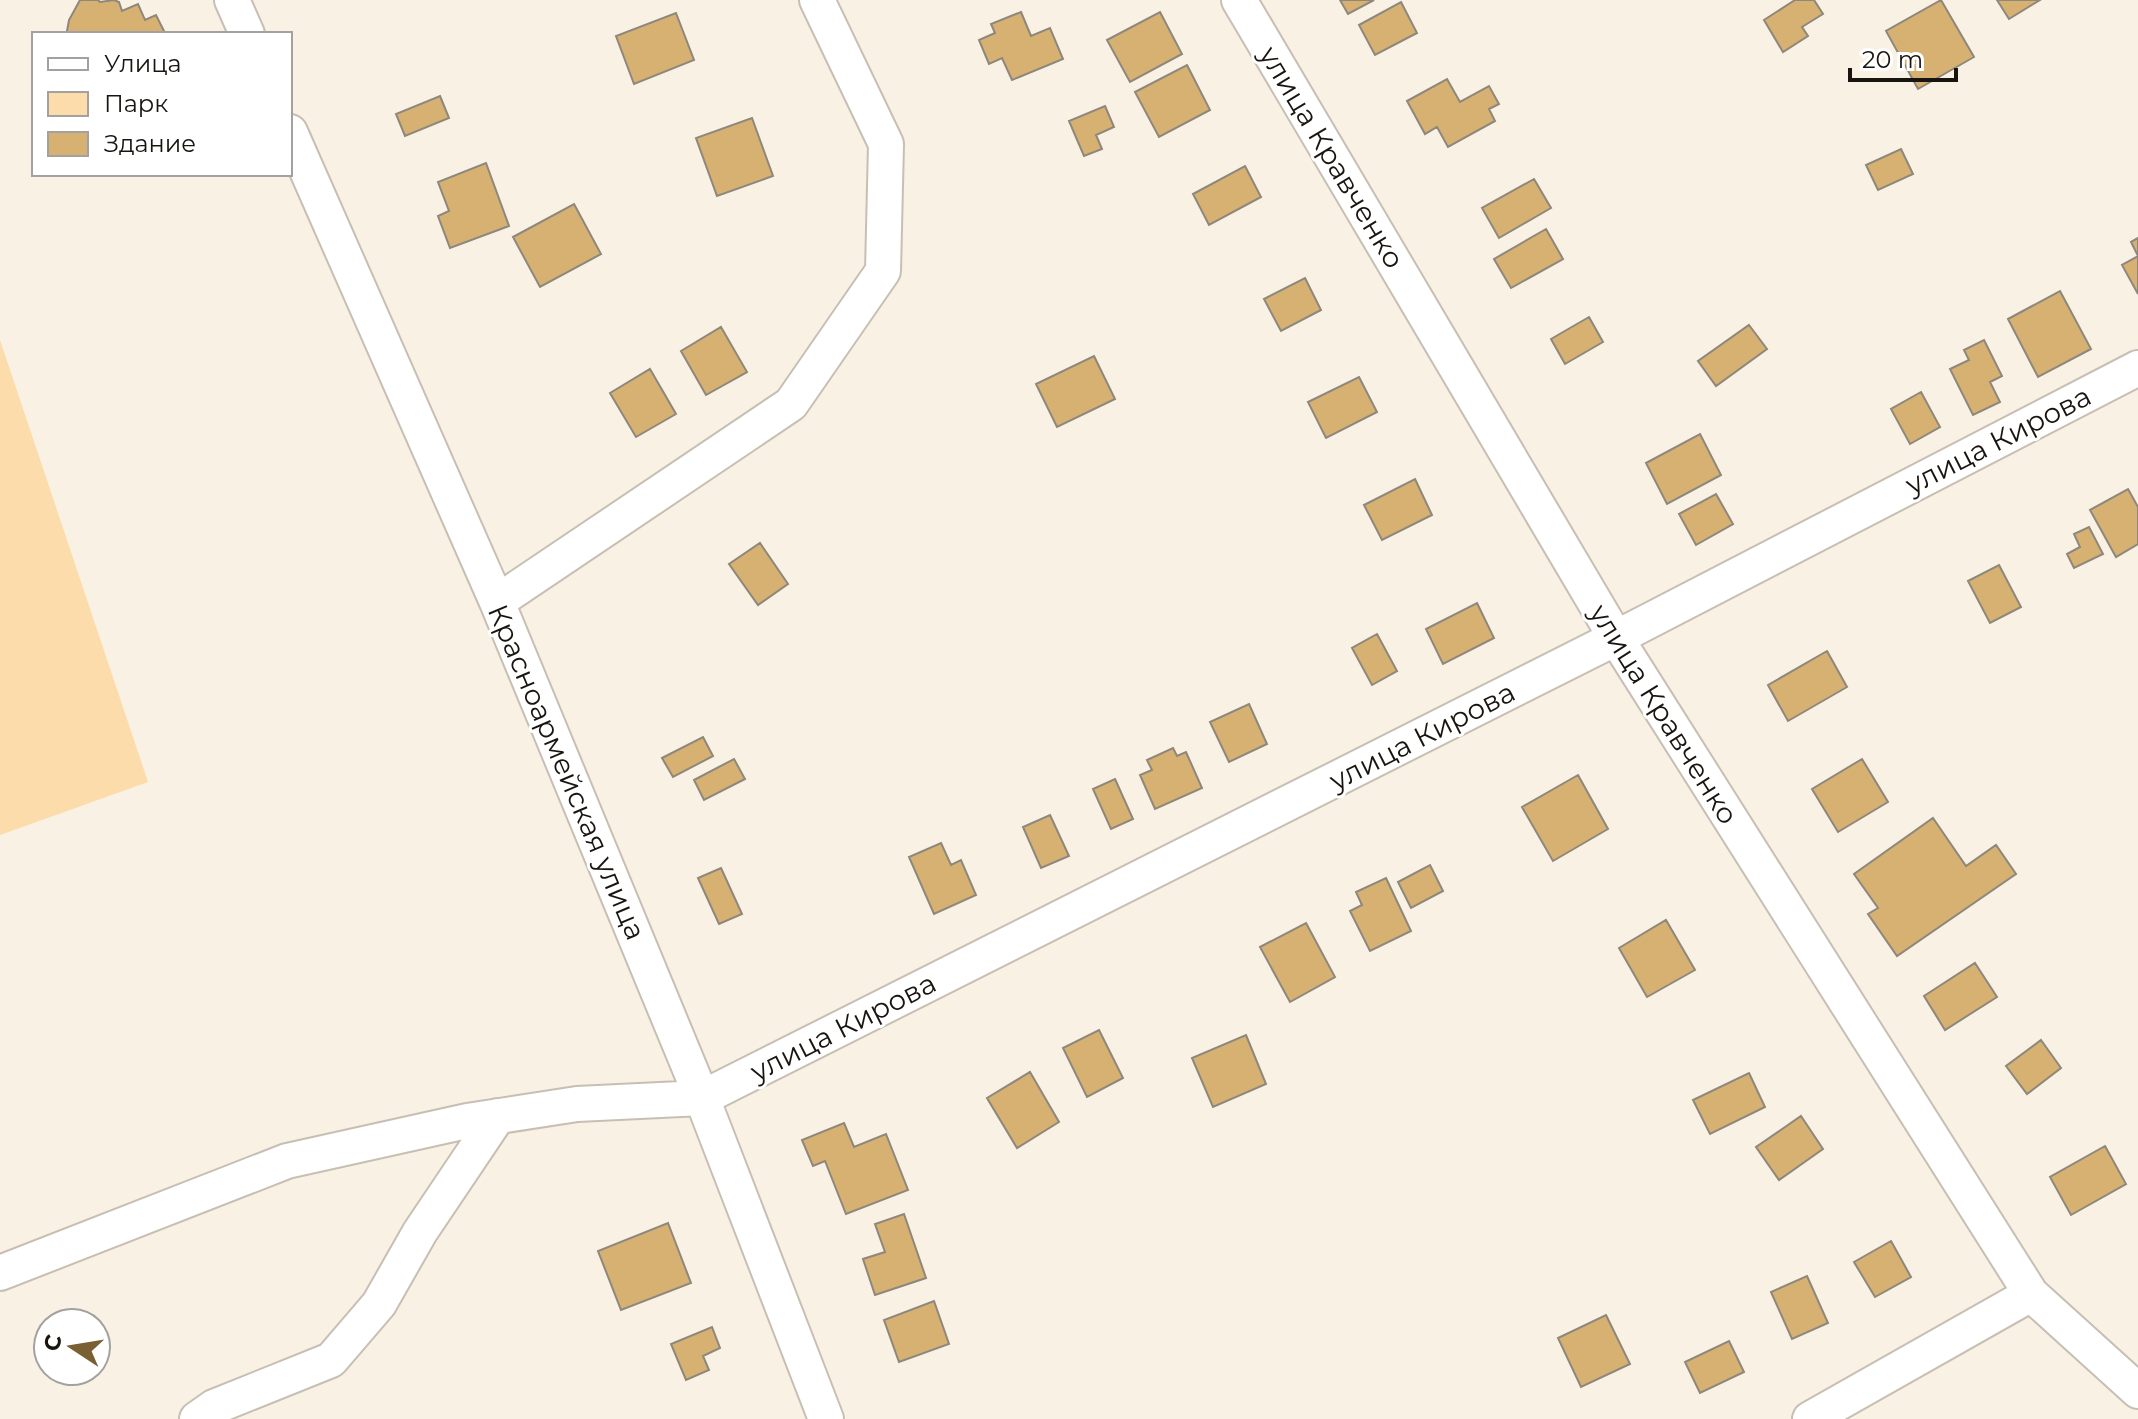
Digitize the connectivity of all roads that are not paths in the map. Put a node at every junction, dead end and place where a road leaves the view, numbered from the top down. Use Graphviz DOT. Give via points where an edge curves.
graph roads {
  1 [pos="232,0"];
  2 [pos="817,0"];
  3 [pos="1239,0"];
  4 [pos="246,32"];
  5 [pos="292,137"];
  6 [pos="2138,368"];
  7 [pos="497,602"];
  8 [pos="1616,638"];
  9 [pos="702,1098"];
  10 [pos="498,1116"];
  11 [pos="0,1273"];
  12 [pos="2031,1294"];
  13 [pos="2138,1391"];
  14 [pos="197,1419"];
  15 [pos="826,1419"];
  16 [pos="1810,1419"];
  1 -- 4 [label="street"];
  2 -- 7 [label="street" via="886,144 883,271 791,404"];
  3 -- 8 [label="street, улица Кравченко"];
  5 -- 7 [label="street, Красноармейская улица"];
  6 -- 8 [label="street, улица Кирова"];
  7 -- 9 [label="street, Красноармейская улица"];
  8 -- 9 [label="street, улица Кирова"];
  8 -- 12 [label="street, улица Кравченко"];
  9 -- 10 [label="street" via="577,1104"];
  9 -- 15 [label="street, Красноармейская улица"];
  10 -- 11 [label="street" via="287,1161"];
  10 -- 14 [label="street" via="379,1304 331,1360 214,1407"];
  12 -- 13 [label="street, улица Кравченко"];
  12 -- 16 [label="street"];
}
